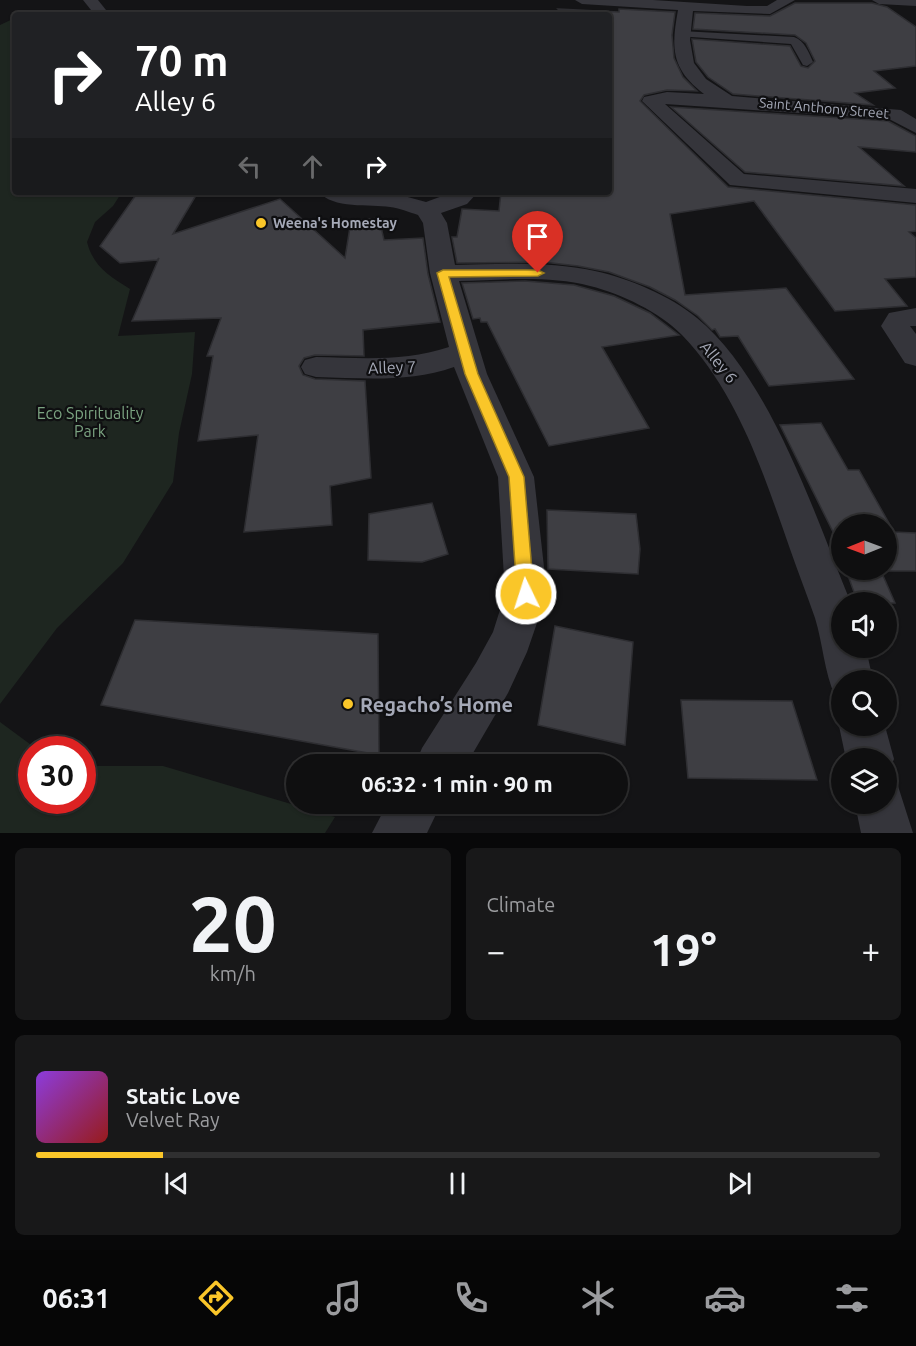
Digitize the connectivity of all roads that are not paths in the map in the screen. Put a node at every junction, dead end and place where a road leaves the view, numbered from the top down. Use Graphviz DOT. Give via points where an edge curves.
graph roads {
  1 [pos="90,0"];
  2 [pos="582,0"];
  3 [pos="788,0"];
  4 [pos="879,0"];
  5 [pos="916,2"];
  6 [pos="686,8"];
  7 [pos="100,12"];
  8 [pos="681,34"];
  9 [pos="807,62"];
  10 [pos="728,101"];
  11 [pos="916,127"];
  12 [pos="875,192"];
  13 [pos="341,195"];
  14 [pos="464,195"];
  15 [pos="916,196"];
  16 [pos="427,210"];
  17 [pos="916,220"];
  18 [pos="443,273"];
  19 [pos="916,317"];
  20 [pos="465,352"];
  21 [pos="916,356"];
  22 [pos="316,368"];
  23 [pos="831,609"];
  24 [pos="447,754"];
  25 [pos="410,814"];
  26 [pos="882,814"];
  27 [pos="398,833"];
  28 [pos="887,833"];
  1 -- 7 [label="street"];
  2 -- 6 [label="street"];
  3 -- 6 [label="street" via="770,10"];
  4 -- 5 [label="street"];
  6 -- 8 [label="street"];
  8 -- 9 [label="lane" via="794,41"];
  8 -- 10 [label="street" via="682,58 690,73"];
  10 -- 11 [label="street, Saint Anthony Street" via="894,114"];
  10 -- 12 [label="street, Saint Anthony Street" via="651,101 738,180"];
  12 -- 15 [label="street, Saint Anthony Street"];
  12 -- 17 [label="street, Saint Anthony Street"];
  13 -- 16 [label="street" via="393,200"];
  14 -- 16 [label="street"];
  16 -- 18 [label="street" via="435,223"];
  18 -- 20 [label="street"];
  18 -- 23 [label="street, Alley 6" via="538,273 613,284 649,300 692,328 738,385 786,487"];
  19 -- 21 [label="street" via="899,319 895,326"];
  20 -- 22 [label="street, Alley 7" via="429,365 394,369"];
  20 -- 24 [label="street" via="516,477 526,594 512,638"];
  25 -- 27 [label="street"];
  26 -- 28 [label="street"];
}
